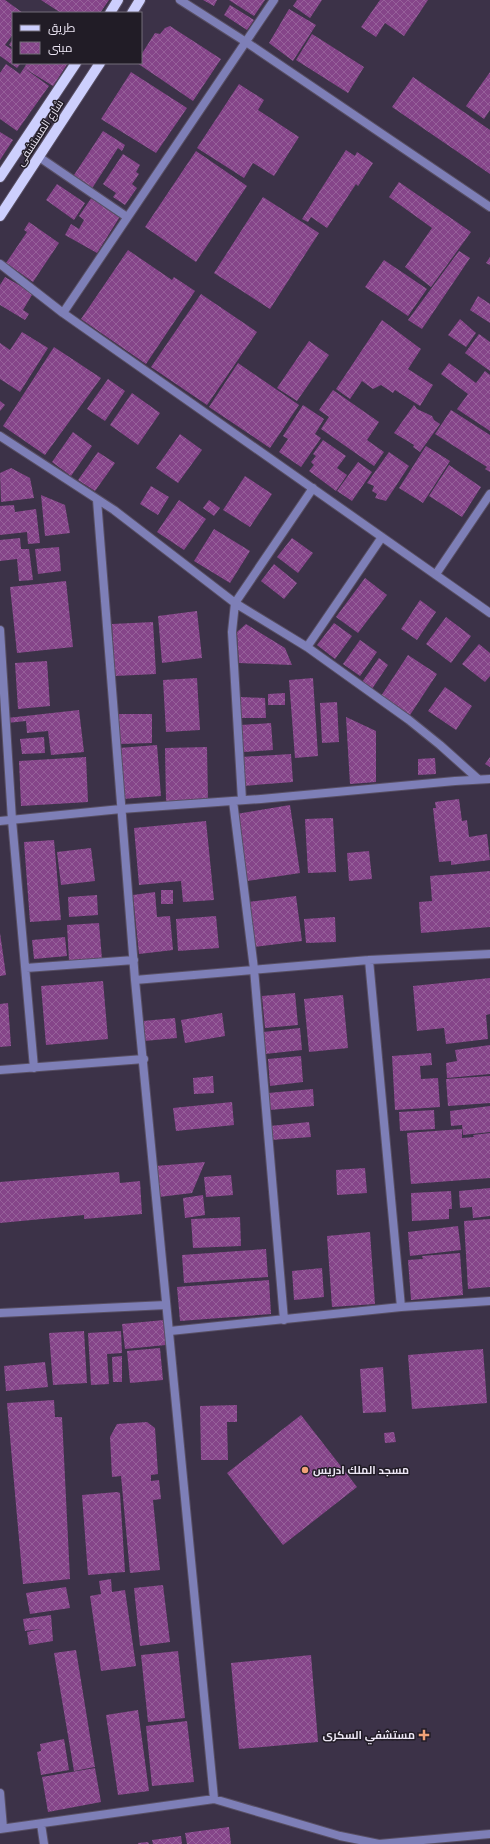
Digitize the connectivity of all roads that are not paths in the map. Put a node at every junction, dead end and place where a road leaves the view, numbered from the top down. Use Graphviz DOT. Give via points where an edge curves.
graph roads {
  1 [pos="118,0"];
  2 [pos="140,0"];
  3 [pos="180,0"];
  4 [pos="274,0"];
  5 [pos="111,12"];
  6 [pos="133,12"];
  7 [pos="246,42"];
  8 [pos="75,64"];
  9 [pos="99,64"];
  10 [pos="39,157"];
  11 [pos="0,177"];
  12 [pos="490,207"];
  13 [pos="0,216"];
  14 [pos="127,217"];
  15 [pos="0,264"];
  16 [pos="63,313"];
  17 [pos="0,436"];
  18 [pos="313,488"];
  19 [pos="490,494"];
  20 [pos="97,500"];
  21 [pos="382,537"];
  22 [pos="436,574"];
  23 [pos="235,603"];
  24 [pos="490,613"];
  25 [pos="0,630"];
  26 [pos="307,648"];
  27 [pos="490,779"];
  28 [pos="478,780"];
  29 [pos="242,800"];
  30 [pos="233,801"];
  31 [pos="121,809"];
  32 [pos="12,820"];
  33 [pos="0,821"];
  34 [pos="490,954"];
  35 [pos="134,960"];
  36 [pos="369,960"];
  37 [pos="26,968"];
  38 [pos="254,969"];
  39 [pos="135,980"];
  40 [pos="144,1059"];
  41 [pos="34,1068"];
  42 [pos="0,1070"];
  43 [pos="490,1301"];
  44 [pos="166,1305"];
  45 [pos="401,1307"];
  46 [pos="0,1313"];
  47 [pos="284,1320"];
  48 [pos="170,1331"];
  49 [pos="0,1793"];
  50 [pos="214,1799"];
  51 [pos="41,1824"];
  52 [pos="2,1828"];
  53 [pos="490,1834"];
  54 [pos="44,1844"];
  1 -- 5 [label="main road"];
  2 -- 6 [label="main road"];
  3 -- 7 [label="street"];
  4 -- 7 [label="street"];
  7 -- 12 [label="street"];
  7 -- 14 [label="street"];
  8 -- 11 [label="main road, شارع المستشفى"];
  9 -- 10 [label="main road, شارع المستشفى"];
  10 -- 13 [label="main road, شارع المستشفى"];
  10 -- 14 [label="street"];
  14 -- 16 [label="street"];
  15 -- 16 [label="street"];
  16 -- 18 [label="street"];
  17 -- 20 [label="street"];
  18 -- 21 [label="street"];
  18 -- 23 [label="street"];
  19 -- 22 [label="street"];
  20 -- 23 [label="street"];
  20 -- 31 [label="street"];
  21 -- 22 [label="street"];
  21 -- 26 [label="street"];
  22 -- 24 [label="street"];
  23 -- 26 [label="street"];
  23 -- 29 [label="street" via="232,632"];
  25 -- 32 [label="street"];
  26 -- 28 [label="street" via="428,735"];
  27 -- 28 [label="street"];
  28 -- 29 [label="street"];
  29 -- 30 [label="street"];
  30 -- 31 [label="street"];
  30 -- 38 [label="street"];
  31 -- 32 [label="street"];
  31 -- 35 [label="street"];
  32 -- 33 [label="street"];
  32 -- 37 [label="street"];
  34 -- 36 [label="street"];
  35 -- 37 [label="street"];
  35 -- 39 [label="street"];
  36 -- 38 [label="street"];
  36 -- 45 [label="street"];
  37 -- 41 [label="street"];
  38 -- 39 [label="street"];
  38 -- 47 [label="street"];
  39 -- 40 [label="street"];
  40 -- 41 [label="street"];
  40 -- 44 [label="street"];
  41 -- 42 [label="street"];
  43 -- 45 [label="street"];
  44 -- 46 [label="street"];
  44 -- 48 [label="street"];
  45 -- 47 [label="street"];
  47 -- 48 [label="street"];
  48 -- 50 [label="street"];
  49 -- 52 [label="street"];
  50 -- 51 [label="street"];
  50 -- 53 [label="street" via="340,1836 379,1844"];
  51 -- 52 [label="street"];
  51 -- 54 [label="street"];
}
